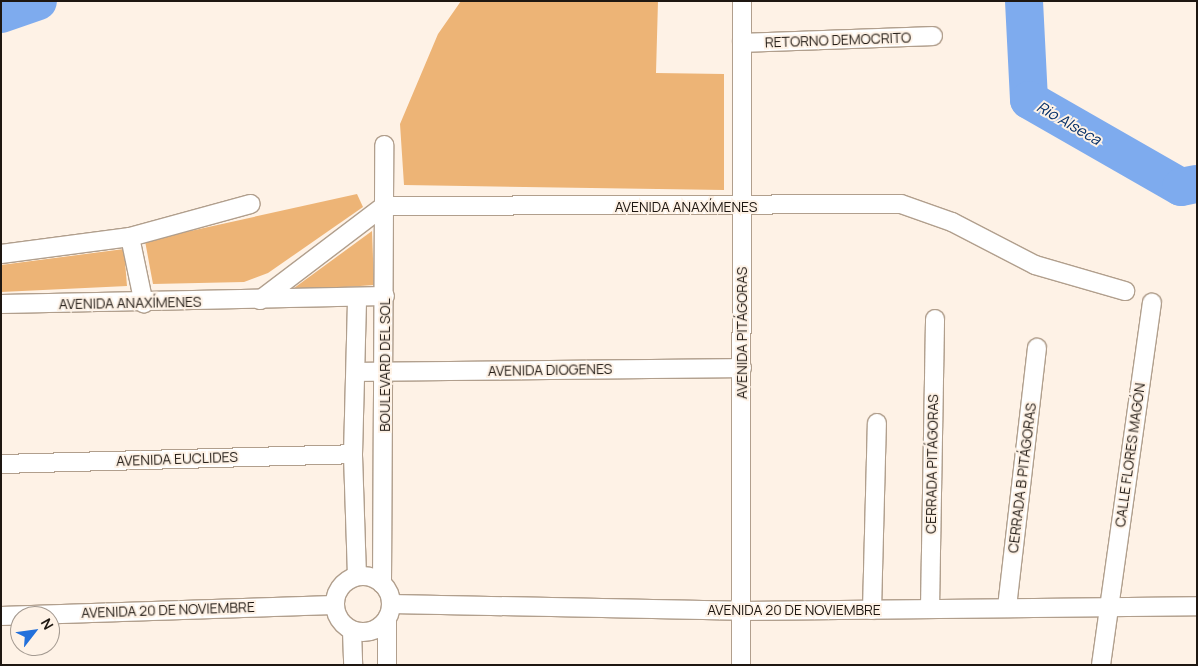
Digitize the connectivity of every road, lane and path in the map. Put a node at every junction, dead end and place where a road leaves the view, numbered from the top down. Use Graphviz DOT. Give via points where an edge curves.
graph roads {
  1 [pos="742,1"];
  2 [pos="933,36"];
  3 [pos="742,44"];
  4 [pos="384,145"];
  5 [pos="251,204"];
  6 [pos="384,206"];
  7 [pos="742,207"];
  8 [pos="130,237"];
  9 [pos="1,254"];
  10 [pos="1125,291"];
  11 [pos="385,296"];
  12 [pos="358,297"];
  13 [pos="260,300"];
  14 [pos="1152,303"];
  15 [pos="1,304"];
  16 [pos="144,304"];
  17 [pos="935,319"];
  18 [pos="1037,348"];
  19 [pos="742,368"];
  20 [pos="358,372"];
  21 [pos="386,373"];
  22 [pos="877,423"];
  23 [pos="353,454"];
  24 [pos="1,464"];
  25 [pos="357,576"];
  26 [pos="382,584"];
  27 [pos="334,605"];
  28 [pos="1197,606"];
  29 [pos="1008,607"];
  30 [pos="1108,607"];
  31 [pos="930,608"];
  32 [pos="872,610"];
  33 [pos="742,611"];
  34 [pos="389,612"];
  35 [pos="1,616"];
  36 [pos="352,631"];
  37 [pos="353,665"];
  38 [pos="387,665"];
  39 [pos="741,665"];
  40 [pos="1101,665"];
  1 -- 3 [label="street, AVENIDA PITÁGORAS"];
  2 -- 3 [label="street, RETORNO DEMOCRITO"];
  3 -- 7 [label="street, AVENIDA PITÁGORAS"];
  4 -- 6 [label="street, BOULEVARD DEL SOL"];
  5 -- 8 [label="street"];
  6 -- 7 [label="street, AVENIDA ANAXÍMENES"];
  6 -- 11 [label="street, BOULEVARD DEL SOL"];
  6 -- 13 [label="street"];
  7 -- 10 [label="street, AVENIDA ANAXÍMENES" via="901,204 952,222 1035,265"];
  7 -- 19 [label="street, AVENIDA PITÁGORAS"];
  8 -- 9 [label="street"];
  8 -- 16 [label="street"];
  11 -- 12 [label="street, AVENIDA ANAXÍMENES"];
  11 -- 21 [label="street, BOULEVARD DEL SOL"];
  12 -- 13 [label="street, AVENIDA ANAXÍMENES"];
  12 -- 20 [label="street, BOULEVARD DEL SOL"];
  13 -- 16 [label="street, AVENIDA ANAXÍMENES"];
  14 -- 30 [label="street, CALLE FLORES MAGÓN"];
  15 -- 16 [label="street, AVENIDA ANAXÍMENES"];
  17 -- 31 [label="street, CERRADA PITÁGORAS"];
  18 -- 29 [label="street, CERRADA B PITÁGORAS"];
  19 -- 21 [label="street, AVENIDA DIOGENES"];
  19 -- 33 [label="street, AVENIDA PITÁGORAS"];
  20 -- 21 [label="street, AVENIDA DIOGENES"];
  20 -- 23 [label="street, BOULEVARD DEL SOL"];
  21 -- 26 [label="street, BOULEVARD DEL SOL"];
  22 -- 32 [label="street"];
  23 -- 24 [label="street, AVENIDA EUCLIDES"];
  23 -- 25 [label="street, BOULEVARD DEL SOL"];
  25 -- 26 [label="street"];
  25 -- 27 [label="street" via="343,583"];
  26 -- 34 [label="street"];
  27 -- 35 [label="street, AVENIDA 20 DE NOVIEMBRE"];
  27 -- 36 [label="street" via="340,620"];
  28 -- 30 [label="street, AVENIDA 20 DE NOVIEMBRE"];
  29 -- 30 [label="street, AVENIDA 20 DE NOVIEMBRE"];
  29 -- 31 [label="street, AVENIDA 20 DE NOVIEMBRE"];
  30 -- 40 [label="street, CALLE FLORES MAGÓN"];
  31 -- 32 [label="street, AVENIDA 20 DE NOVIEMBRE"];
  32 -- 33 [label="street, AVENIDA 20 DE NOVIEMBRE"];
  33 -- 34 [label="street, AVENIDA 20 DE NOVIEMBRE"];
  33 -- 39 [label="street, AVENIDA PITÁGORAS"];
  34 -- 36 [label="street" via="372,631"];
  34 -- 38 [label="street"];
  36 -- 37 [label="street"];
}
